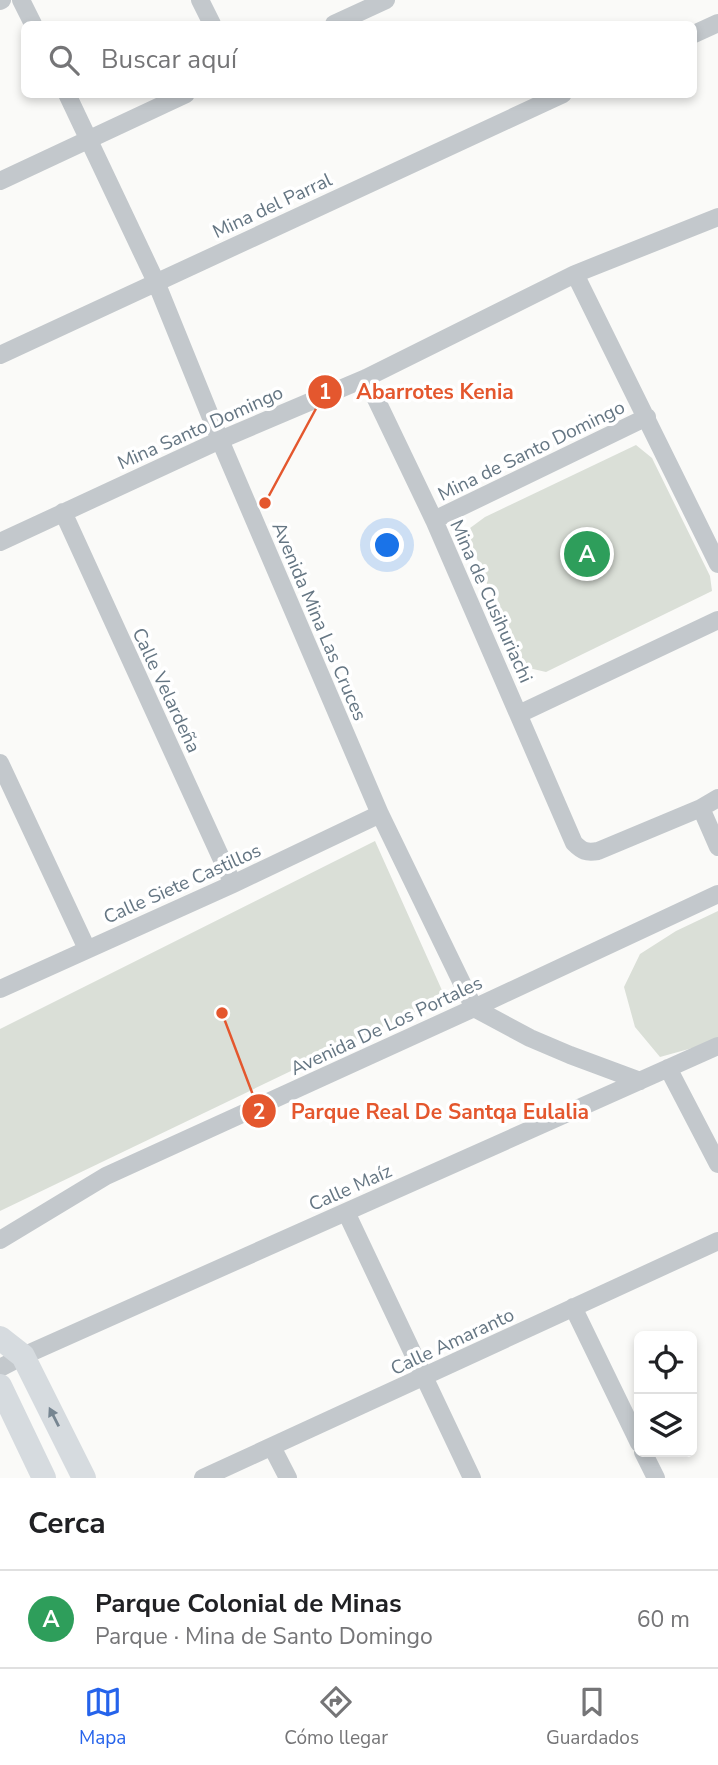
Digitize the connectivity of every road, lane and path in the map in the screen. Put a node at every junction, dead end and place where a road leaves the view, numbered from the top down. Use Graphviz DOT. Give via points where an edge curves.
graph roads {
  1 [pos="21,0"];
  2 [pos="200,0"];
  3 [pos="386,0"];
  4 [pos="32,21"];
  5 [pos="210,21"];
  6 [pos="340,21"];
  7 [pos="718,23"];
  8 [pos="697,33"];
  9 [pos="69,98"];
  10 [pos="177,98"];
  11 [pos="554,98"];
  12 [pos="89,139"];
  13 [pos="0,181"];
  14 [pos="718,216"];
  15 [pos="575,274"];
  16 [pos="156,282"];
  17 [pos="0,355"];
  18 [pos="366,378"];
  19 [pos="647,418"];
  20 [pos="220,440"];
  21 [pos="63,512"];
  22 [pos="434,520"];
  23 [pos="0,542"];
  24 [pos="718,564"];
  25 [pos="718,620"];
  26 [pos="519,714"];
  27 [pos="0,763"];
  28 [pos="718,798"];
  29 [pos="701,808"];
  30 [pos="380,814"];
  31 [pos="718,847"];
  32 [pos="233,884"];
  33 [pos="718,894"];
  34 [pos="87,949"];
  35 [pos="0,989"];
  36 [pos="474,1008"];
  37 [pos="718,1046"];
  38 [pos="668,1068"];
  39 [pos="640,1081"];
  40 [pos="718,1164"];
  41 [pos="346,1212"];
  42 [pos="0,1240"];
  43 [pos="718,1241"];
  44 [pos="573,1307"];
  45 [pos="0,1338"];
  46 [pos="23,1356"];
  47 [pos="0,1368"];
  48 [pos="424,1378"];
  49 [pos="0,1386"];
  50 [pos="634,1433"];
  51 [pos="272,1447"];
  52 [pos="646,1457"];
  53 [pos="44,1478"];
  54 [pos="84,1478"];
  55 [pos="203,1478"];
  56 [pos="288,1478"];
  57 [pos="472,1478"];
  58 [pos="656,1478"];
  1 -- 4 [label="street"];
  2 -- 5 [label="street"];
  3 -- 6 [label="street"];
  7 -- 8 [label="street"];
  9 -- 12 [label="street, Avenida Mina Las Cruces"];
  10 -- 12 [label="street"];
  11 -- 16 [label="street, Mina del Parral"];
  12 -- 13 [label="street"];
  12 -- 16 [label="street, Avenida Mina Las Cruces"];
  14 -- 15 [label="street, Mina Santo Domingo"];
  15 -- 18 [label="street, Mina Santo Domingo"];
  15 -- 19 [label="street"];
  16 -- 17 [label="street, Mina del Parral"];
  16 -- 20 [label="street, Avenida Mina Las Cruces"];
  18 -- 20 [label="street, Mina Santo Domingo"];
  18 -- 22 [label="street, Mina de Cusihuriachi"];
  19 -- 22 [label="street, Mina de Santo Domingo"];
  19 -- 24 [label="street"];
  20 -- 21 [label="street, Mina Santo Domingo"];
  20 -- 30 [label="street, Avenida Mina Las Cruces"];
  21 -- 23 [label="street, Mina Santo Domingo"];
  21 -- 32 [label="street, Calle Velardeña"];
  22 -- 26 [label="street, Mina de Cusihuriachi"];
  25 -- 26 [label="street"];
  26 -- 29 [label="street, Mina de Cusihuriachi" via="574,843 582,851 598,851"];
  27 -- 34 [label="street"];
  28 -- 29 [label="street"];
  29 -- 31 [label="street"];
  30 -- 32 [label="street, Calle Siete Castillos"];
  30 -- 36 [label="street, Avenida Mina Las Cruces"];
  32 -- 34 [label="street, Calle Siete Castillos"];
  33 -- 36 [label="street, Avenida De Los Portales"];
  34 -- 35 [label="street, Calle Siete Castillos"];
  36 -- 39 [label="street" via="530,1038"];
  36 -- 42 [label="street, Avenida De Los Portales" via="106,1175"];
  37 -- 38 [label="street, Calle Maíz"];
  38 -- 39 [label="street, Calle Maíz"];
  38 -- 40 [label="street"];
  39 -- 41 [label="street, Calle Maíz"];
  41 -- 46 [label="street, Calle Maíz"];
  41 -- 48 [label="street"];
  43 -- 44 [label="street, Calle Amaranto"];
  44 -- 48 [label="street, Calle Amaranto"];
  44 -- 50 [label="street"];
  45 -- 46 [label="main road"];
  46 -- 47 [label="street, Calle Maíz"];
  54 -- 46 [label="main road, one-way"];
  48 -- 51 [label="street, Calle Amaranto"];
  48 -- 57 [label="street"];
  49 -- 53 [label="main road"];
  51 -- 55 [label="street, Calle Amaranto"];
  51 -- 56 [label="street"];
  52 -- 58 [label="street"];
}
